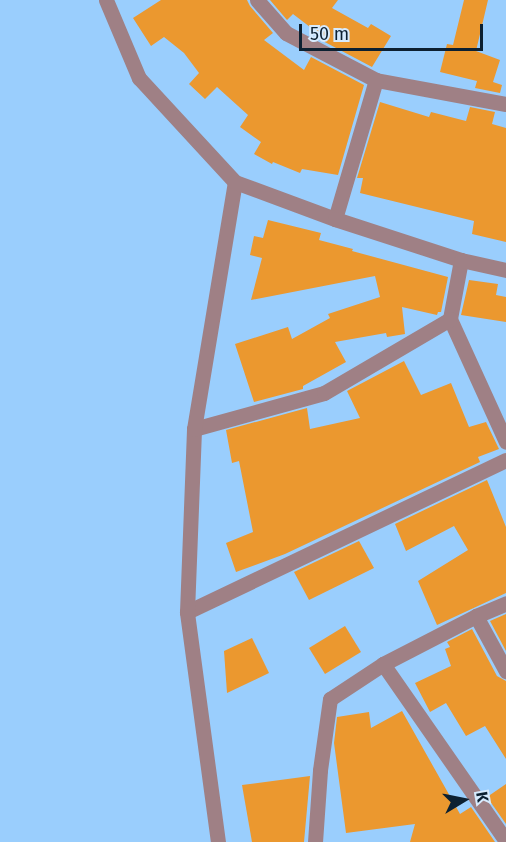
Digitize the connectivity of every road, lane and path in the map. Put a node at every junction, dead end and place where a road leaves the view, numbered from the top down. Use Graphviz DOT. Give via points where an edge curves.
graph roads {
  1 [pos="106,0"];
  2 [pos="257,0"];
  3 [pos="376,80"];
  4 [pos="506,104"];
  5 [pos="235,182"];
  6 [pos="335,219"];
  7 [pos="460,260"];
  8 [pos="506,270"];
  9 [pos="450,319"];
  10 [pos="194,429"];
  11 [pos="506,442"];
  12 [pos="506,460"];
  13 [pos="506,603"];
  14 [pos="187,612"];
  15 [pos="476,616"];
  16 [pos="383,664"];
  17 [pos="506,671"];
  18 [pos="506,841"];
  19 [pos="218,842"];
  20 [pos="315,842"];
  1 -- 5 [label="street" via="139,78"];
  2 -- 3 [label="street" via="286,33"];
  3 -- 4 [label="street"];
  3 -- 6 [label="street"];
  5 -- 6 [label="street"];
  5 -- 10 [label="street"];
  6 -- 7 [label="street"];
  7 -- 8 [label="street"];
  7 -- 9 [label="street"];
  9 -- 10 [label="street" via="324,393"];
  9 -- 11 [label="street"];
  10 -- 14 [label="street"];
  12 -- 14 [label="street"];
  13 -- 15 [label="street"];
  14 -- 19 [label="street"];
  15 -- 16 [label="street"];
  15 -- 17 [label="street"];
  16 -- 18 [label="street"];
  16 -- 20 [label="street" via="330,699"];
}
